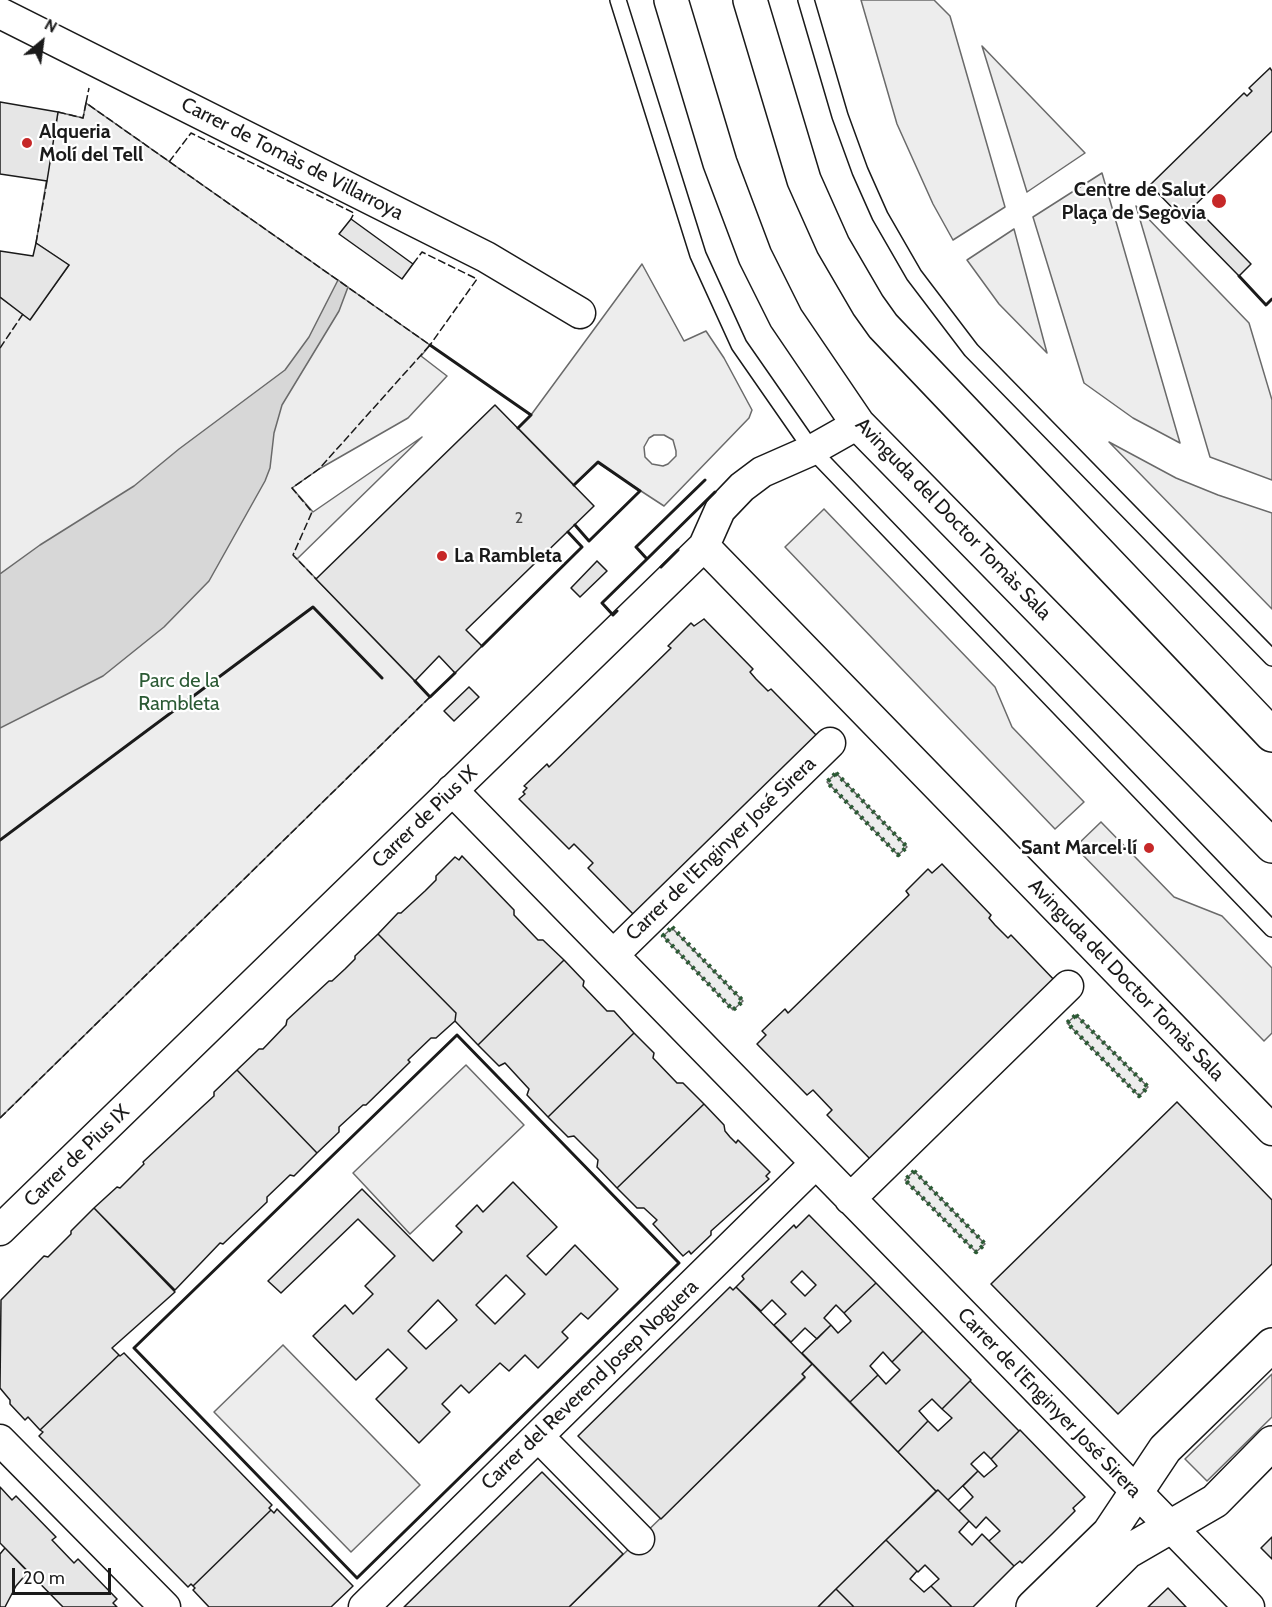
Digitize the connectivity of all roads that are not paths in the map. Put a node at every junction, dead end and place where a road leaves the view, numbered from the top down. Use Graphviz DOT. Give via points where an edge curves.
graph roads {
  1 [pos="618,0"];
  2 [pos="671,0"];
  3 [pos="750,0"];
  4 [pos="806,0"];
  5 [pos="0,13"];
  6 [pos="580,313"];
  7 [pos="858,424"];
  8 [pos="812,450"];
  9 [pos="704,546"];
  10 [pos="1272,658"];
  11 [pos="1272,735"];
  12 [pos="830,743"];
  13 [pos="452,790"];
  14 [pos="1272,846"];
  15 [pos="1272,929"];
  16 [pos="613,955"];
  17 [pos="1068,986"];
  18 [pos="1272,1130"];
  19 [pos="816,1163"];
  20 [pos="850,1199"];
  21 [pos="0,1230"];
  22 [pos="1272,1346"];
  23 [pos="538,1436"];
  24 [pos="0,1440"];
  25 [pos="1272,1443"];
  26 [pos="1136,1493"];
  27 [pos="1171,1526"];
  28 [pos="639,1539"];
  29 [pos="165,1607"];
  30 [pos="363,1607"];
  31 [pos="1033,1607"];
  32 [pos="1072,1607"];
  33 [pos="1249,1607"];
  1 -- 8 [label="lane" via="698,255 739,345"];
  2 -- 7 [label="main road, Avinguda del Doctor Tomàs Sala" via="720,163 755,256 786,318"];
  3 -- 11 [label="main road" via="804,180 833,245 867,305 883,327"];
  4 -- 10 [label="lane" via="860,171 914,275 971,350"];
  5 -- 6 [label="street, Carrer de Tomàs de Villarroya" via="486,256"];
  7 -- 8 [label="street, Carrer de Pius IX"];
  7 -- 14 [label="main road, Avinguda del Doctor Tomàs Sala"];
  8 -- 9 [label="street, Carrer de Pius IX" via="762,472 742,487 720,510"];
  8 -- 15 [label="lane"];
  9 -- 13 [label="street, Carrer de Pius IX"];
  9 -- 18 [label="street, Avinguda del Doctor Tomàs Sala"];
  12 -- 16 [label="street, Carrer de l'Enginyer José Sirera"];
  13 -- 16 [label="street, Carrer de l'Enginyer José Sirera"];
  13 -- 21 [label="street, Carrer de Pius IX"];
  16 -- 19 [label="street, Carrer de l'Enginyer José Sirera"];
  17 -- 20 [label="street"];
  19 -- 20 [label="street, Carrer de l'Enginyer José Sirera"];
  19 -- 23 [label="street, Carrer del Reverend Josep Noguera"];
  20 -- 26 [label="street, Carrer de l'Enginyer José Sirera"];
  22 -- 26 [label="main road" via="1165,1449"];
  23 -- 28 [label="street"];
  23 -- 30 [label="street, Carrer del Reverend Josep Noguera"];
  24 -- 29 [label="street"];
  25 -- 27 [label="main road" via="1215,1501"];
  26 -- 27 [label="street, Carrer de l'Enginyer José Sirera"];
  26 -- 31 [label="main road" via="1109,1533"];
  27 -- 32 [label="main road" via="1127,1552"];
  27 -- 33 [label="street, Carrer de l'Enginyer José Sirera"];
}
